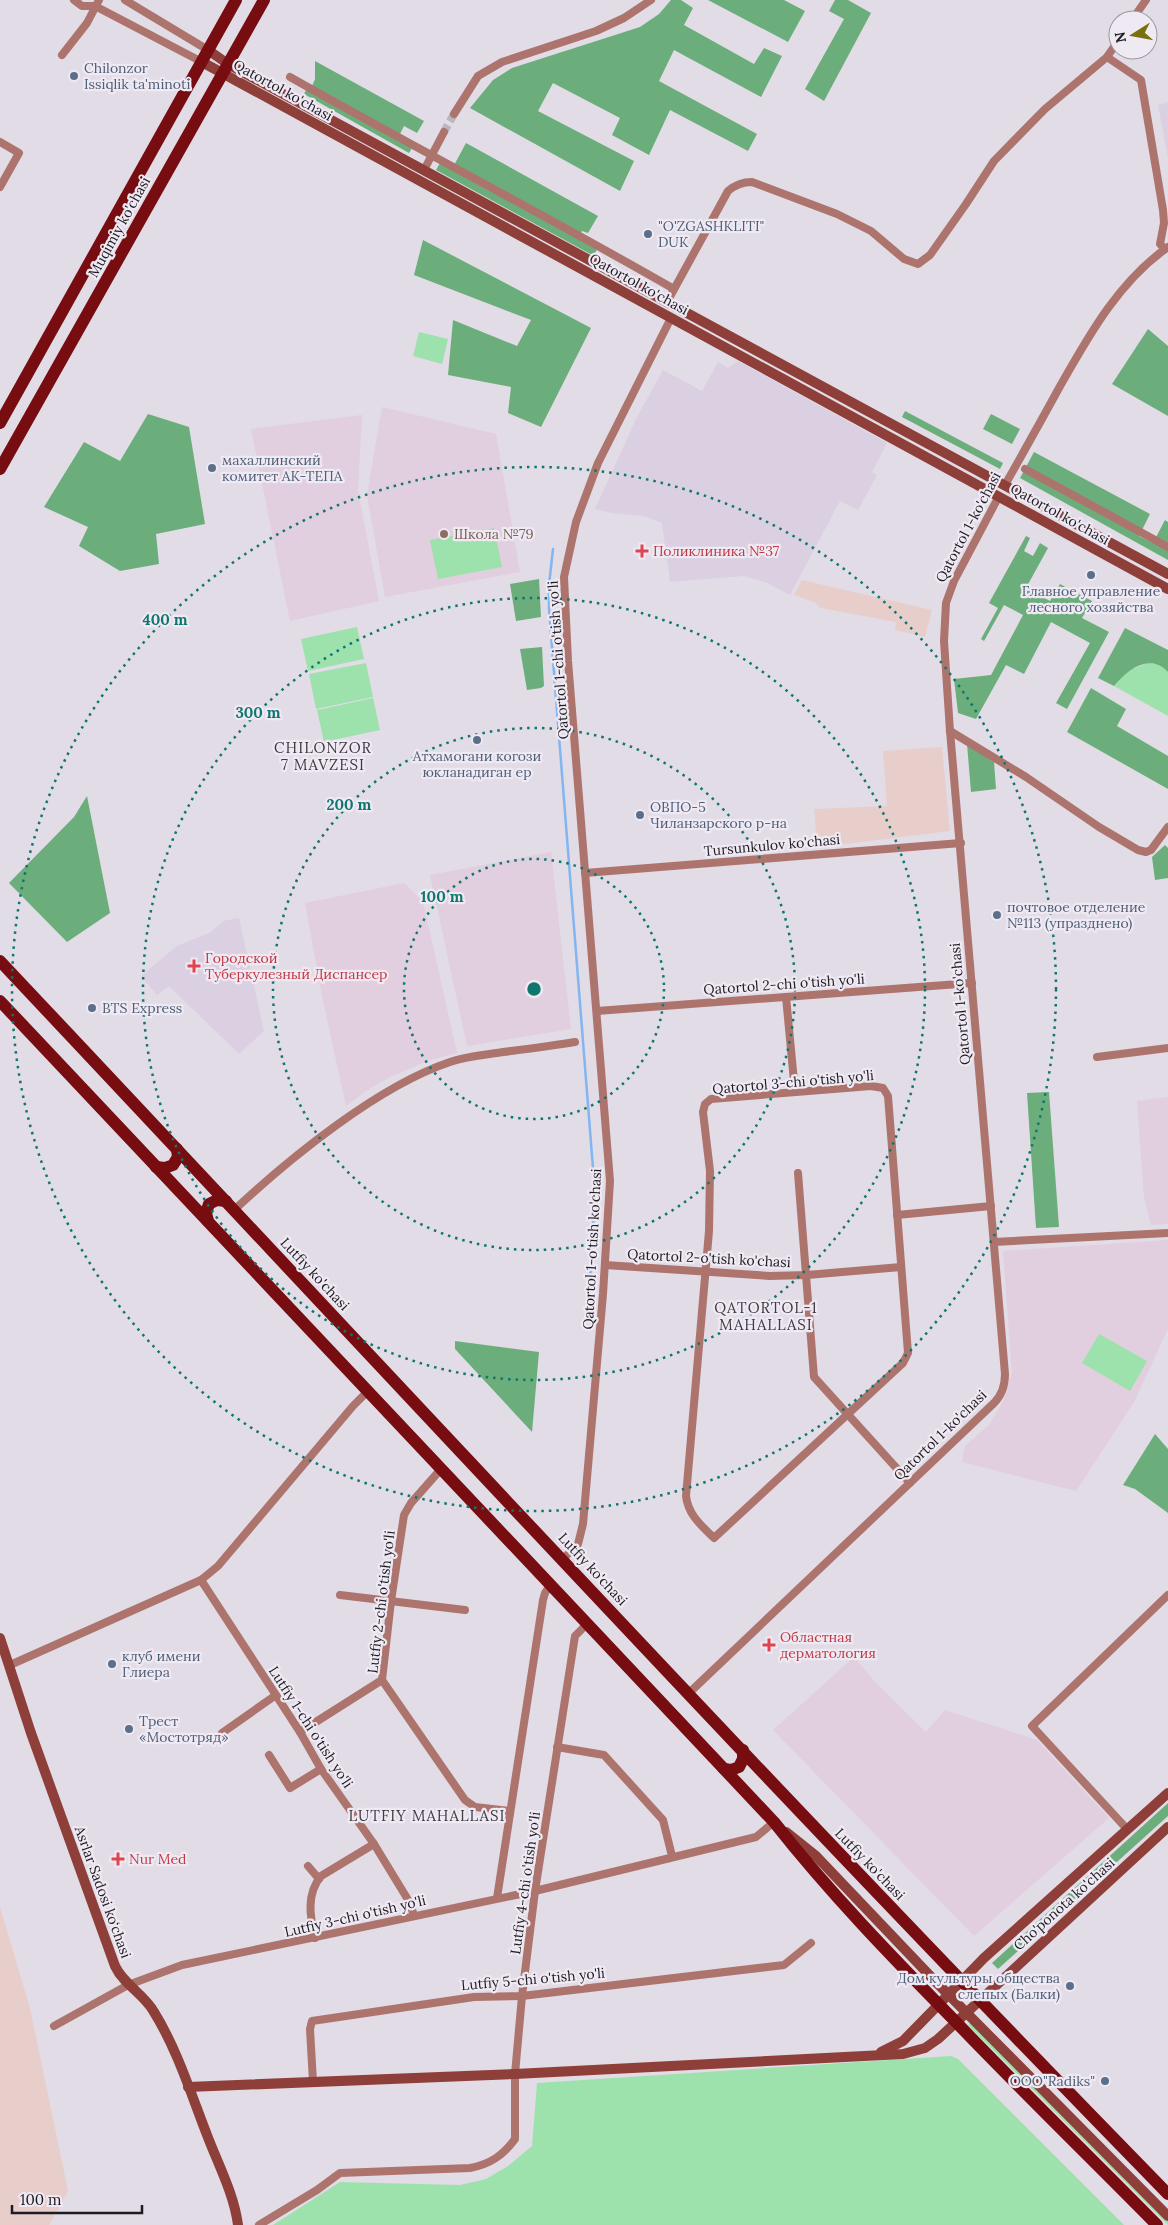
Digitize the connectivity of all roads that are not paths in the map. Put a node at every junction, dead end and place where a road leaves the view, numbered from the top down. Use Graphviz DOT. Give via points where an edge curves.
graph roads {
  1 [pos="74,0"];
  2 [pos="125,0"];
  3 [pos="236,0"];
  4 [pos="264,0"];
  5 [pos="651,0"];
  6 [pos="97,3"];
  7 [pos="208,50"];
  8 [pos="62,55"];
  9 [pos="1107,57"];
  10 [pos="202,62"];
  11 [pos="226,68"];
  12 [pos="290,76"];
  13 [pos="454,114"];
  14 [pos="444,132"];
  15 [pos="0,142"];
  16 [pos="397,155"];
  17 [pos="432,155"];
  18 [pos="392,165"];
  19 [pos="424,170"];
  20 [pos="419,180"];
  21 [pos="0,187"];
  22 [pos="116,216"];
  23 [pos="136,228"];
  24 [pos="1167,248"];
  25 [pos="674,289"];
  26 [pos="672,305"];
  27 [pos="661,312"];
  28 [pos="671,318"];
  29 [pos="8,408"];
  30 [pos="27,421"];
  31 [pos="0,423"];
  32 [pos="891,423"];
  33 [pos="885,434"];
  34 [pos="0,468"];
  35 [pos="1024,469"];
  36 [pos="1005,485"];
  37 [pos="998,496"];
  38 [pos="1168,546"];
  39 [pos="1168,574"];
  40 [pos="1168,589"];
  41 [pos="950,731"];
  42 [pos="1168,826"];
  43 [pos="960,843"];
  44 [pos="585,873"];
  45 [pos="0,961"];
  46 [pos="972,983"];
  47 [pos="786,997"];
  48 [pos="0,1001"];
  49 [pos="597,1011"];
  50 [pos="575,1042"];
  51 [pos="1168,1048"];
  52 [pos="1097,1057"];
  53 [pos="794,1092"];
  54 [pos="177,1149"];
  55 [pos="156,1167"];
  56 [pos="798,1173"];
  57 [pos="230,1205"];
  58 [pos="991,1206"];
  59 [pos="897,1214"];
  60 [pos="208,1221"];
  61 [pos="1168,1233"];
  62 [pos="994,1242"];
  63 [pos="605,1265"];
  64 [pos="901,1267"];
  65 [pos="706,1273"];
  66 [pos="807,1276"];
  67 [pos="368,1391"];
  68 [pos="847,1414"];
  69 [pos="441,1469"];
  70 [pos="910,1483"];
  71 [pos="563,1558"];
  72 [pos="201,1580"];
  73 [pos="550,1585"];
  74 [pos="340,1595"];
  75 [pos="1168,1595"];
  76 [pos="391,1601"];
  77 [pos="465,1610"];
  78 [pos="587,1624"];
  79 [pos="0,1638"];
  80 [pos="10,1665"];
  81 [pos="382,1680"];
  82 [pos="689,1693"];
  83 [pos="276,1696"];
  84 [pos="300,1732"];
  85 [pos="222,1733"];
  86 [pos="556,1747"];
  87 [pos="743,1750"];
  88 [pos="270,1755"];
  89 [pos="322,1769"];
  90 [pos="724,1769"];
  91 [pos="1168,1793"];
  92 [pos="510,1811"];
  93 [pos="774,1822"];
  94 [pos="1168,1827"];
  95 [pos="1127,1829"];
  96 [pos="374,1844"];
  97 [pos="672,1856"];
  98 [pos="308,1866"];
  99 [pos="319,1879"];
  100 [pos="535,1891"];
  101 [pos="497,1898"];
  102 [pos="414,1916"];
  103 [pos="315,1938"];
  104 [pos="811,1943"];
  105 [pos="960,1981"];
  106 [pos="128,1985"];
  107 [pos="948,1994"];
  108 [pos="522,1996"];
  109 [pos="979,2000"];
  110 [pos="938,2004"];
  111 [pos="966,2012"];
  112 [pos="956,2022"];
  113 [pos="54,2026"];
  114 [pos="875,2054"];
  115 [pos="515,2074"];
  116 [pos="313,2082"];
  117 [pos="188,2087"];
  118 [pos="1168,2194"];
  119 [pos="1168,2216"];
  120 [pos="238,2225"];
  121 [pos="259,2225"];
  122 [pos="1157,2225"];
  1 -- 6 [label="street, Qatortol ko'chasi" via="82,6"];
  2 -- 7 [label="street, Qatortol ko'chasi"];
  3 -- 7 [label="main road, Muqimiy ko'chasi"];
  4 -- 11 [label="main road, Muqimiy ko'chasi"];
  5 -- 13 [label="street" via="596,31 502,62 478,76"];
  6 -- 8 [label="street"];
  6 -- 10 [label="street, Qatortol ko'chasi"];
  7 -- 10 [label="main road, Muqimiy ko'chasi"];
  7 -- 11 [label="main road, Qatortol ko'chasi"];
  9 -- 24 [label="street" via="1141,80 1163,210 1160,244"];
  9 -- 25 [label="street" via="1045,109 994,161 930,255 918,264 904,259 862,226 746,182 728,191"];
  10 -- 11 [label="main road, Qatortol ko'chasi"];
  10 -- 22 [label="main road, Muqimiy ko'chasi"];
  11 -- 16 [label="main road, Qatortol ko'chasi"];
  11 -- 18 [label="main road, Qatortol ko'chasi"];
  11 -- 23 [label="main road, Muqimiy ko'chasi"];
  12 -- 17 [label="street"];
  14 -- 17 [label="street"];
  15 -- 21 [label="street" via="19,153"];
  16 -- 18 [label="main road"];
  16 -- 19 [label="main road, Qatortol ko'chasi"];
  17 -- 19 [label="street"];
  17 -- 25 [label="street"];
  18 -- 20 [label="main road, Qatortol ko'chasi"];
  19 -- 20 [label="main road"];
  19 -- 26 [label="main road, Qatortol ko'chasi"];
  20 -- 27 [label="main road, Qatortol ko'chasi"];
  22 -- 23 [label="main road"];
  22 -- 29 [label="main road, Muqimiy ko'chasi"];
  23 -- 30 [label="main road, Muqimiy ko'chasi"];
  24 -- 36 [label="street, Qatortol 1-ko'chasi" via="1121,290 1093,329"];
  25 -- 26 [label="street"];
  26 -- 27 [label="main road"];
  26 -- 28 [label="main road"];
  26 -- 32 [label="main road, Qatortol ko'chasi"];
  27 -- 28 [label="main road, Qatortol ko'chasi"];
  28 -- 33 [label="main road, Qatortol ko'chasi"];
  28 -- 44 [label="street, Qatortol 1-chi o'tish yo'li" via="590,482 576,522 564,577"];
  29 -- 30 [label="main road" via="14,405 22,407"];
  29 -- 31 [label="main road, Muqimiy ko'chasi"];
  30 -- 34 [label="main road, Muqimiy ko'chasi"];
  32 -- 33 [label="main road"];
  32 -- 36 [label="main road, Qatortol ko'chasi"];
  33 -- 37 [label="main road, Qatortol ko'chasi"];
  35 -- 38 [label="street"];
  36 -- 37 [label="main road, Qatortol 1-ko'chasi"];
  36 -- 39 [label="main road, Qatortol ko'chasi"];
  37 -- 40 [label="main road, Qatortol ko'chasi"];
  37 -- 41 [label="street, Qatortol 1-ko'chasi" via="946,602 944,636"];
  41 -- 42 [label="street" via="1139,851 1152,850"];
  41 -- 43 [label="street, Qatortol 1-ko'chasi"];
  43 -- 44 [label="street, Tursunkulov ko'chasi"];
  43 -- 46 [label="street, Qatortol 1-ko'chasi"];
  44 -- 49 [label="street, Qatortol 1-o'tish ko'chasi"];
  45 -- 54 [label="main road, Lutfiy ko'chasi"];
  46 -- 47 [label="street, Qatortol 2-chi o'tish yo'li"];
  46 -- 58 [label="street, Qatortol 1-ko'chasi"];
  47 -- 49 [label="street, Qatortol 2-chi o'tish yo'li"];
  47 -- 53 [label="street"];
  48 -- 55 [label="main road"];
  49 -- 63 [label="street, Qatortol 1-o'tish ko'chasi" via="610,1182"];
  50 -- 57 [label="street" via="464,1058 426,1072 377,1099"];
  51 -- 52 [label="street"];
  53 -- 59 [label="street, Qatortol 3-chi o'tish yo'li" via="871,1086 884,1089 888,1098"];
  53 -- 65 [label="street, Qatortol 3-chi o'tish yo'li" via="711,1099 704,1104 710,1171"];
  54 -- 55 [label="main road" via="178,1157 173,1165"];
  54 -- 57 [label="main road, Lutfiy ko'chasi"];
  55 -- 60 [label="main road"];
  56 -- 66 [label="street"];
  57 -- 60 [label="main road" via="217,1200 209,1204"];
  57 -- 71 [label="main road, Lutfiy ko'chasi"];
  58 -- 59 [label="street"];
  58 -- 62 [label="street, Qatortol 1-ko'chasi"];
  59 -- 64 [label="street, Qatortol 3-chi o'tish yo'li"];
  60 -- 67 [label="main road"];
  61 -- 62 [label="street"];
  62 -- 70 [label="street, Qatortol 1-ko'chasi" via="1005,1374 1002,1390 998,1399"];
  63 -- 65 [label="street, Qatortol 2-o'tish ko'chasi"];
  63 -- 71 [label="street, Qatortol 1-o'tish ko'chasi" via="583,1524 578,1544"];
  64 -- 66 [label="street, Qatortol 2-o'tish ko'chasi"];
  64 -- 68 [label="street, Qatortol 3-chi o'tish yo'li" via="908,1353 903,1363"];
  65 -- 66 [label="street, Qatortol 2-o'tish ko'chasi"];
  65 -- 68 [label="street, Qatortol 3-chi o'tish yo'li" via="686,1496 688,1509 702,1526 714,1538"];
  66 -- 68 [label="street" via="814,1377"];
  67 -- 69 [label="main road"];
  67 -- 72 [label="street" via="218,1566"];
  68 -- 70 [label="street"];
  69 -- 73 [label="main road"];
  69 -- 76 [label="street, Lutfiy 2-chi o'tish yo'li" via="404,1515"];
  70 -- 82 [label="street, Qatortol 1-ko'chasi"];
  71 -- 82 [label="main road, Lutfiy ko'chasi"];
  72 -- 80 [label="street"];
  72 -- 83 [label="street, Lutfiy 1-chi o'tish yo'li"];
  73 -- 78 [label="main road"];
  73 -- 92 [label="street, Lutfiy 4-chi o'tish yo'li" via="543,1600"];
  74 -- 76 [label="street"];
  75 -- 95 [label="street" via="1032,1726"];
  76 -- 77 [label="street"];
  76 -- 81 [label="street, Lutfiy 2-chi o'tish yo'li"];
  78 -- 86 [label="street, Lutfiy 4-chi o'tish yo'li" via="575,1636"];
  78 -- 90 [label="main road"];
  79 -- 80 [label="main road, Asrlar Sadosi ko‘chasi"];
  80 -- 106 [label="main road, Asrlar Sadosi ko‘chasi" via="34,1742 115,1966"];
  81 -- 84 [label="street"];
  81 -- 92 [label="street, Lutfiy 2-chi o'tish yo'li" via="465,1800 475,1807"];
  82 -- 87 [label="main road, Lutfiy ko'chasi"];
  83 -- 84 [label="street, Lutfiy 1-chi o'tish yo'li"];
  83 -- 85 [label="street"];
  84 -- 89 [label="street, Lutfiy 1-chi o'tish yo'li"];
  86 -- 97 [label="street" via="604,1755 663,1820"];
  86 -- 100 [label="street, Lutfiy 4-chi o'tish yo'li"];
  87 -- 90 [label="main road" via="739,1767"];
  87 -- 105 [label="main road, Lutfiy ko'chasi"];
  88 -- 89 [label="street" via="290,1788"];
  89 -- 96 [label="street, Lutfiy 1-chi o'tish yo'li"];
  90 -- 93 [label="main road"];
  91 -- 95 [label="main road, Cho'ponota ko'chasi"];
  92 -- 101 [label="street, Lutfiy 4-chi o'tish yo'li"];
  93 -- 97 [label="street, Lutfiy 3-chi o'tish yo'li" via="756,1836"];
  93 -- 107 [label="main road" via="816,1856"];
  93 -- 110 [label="main road" via="807,1864"];
  94 -- 109 [label="main road, Cho'ponota ko'chasi"];
  95 -- 105 [label="main road, Cho'ponota ko'chasi"];
  96 -- 99 [label="street"];
  96 -- 102 [label="street, Lutfiy 1-chi o'tish yo'li" via="410,1903"];
  97 -- 100 [label="street, Lutfiy 3-chi o'tish yo'li"];
  98 -- 99 [label="street"];
  99 -- 103 [label="street" via="311,1902"];
  100 -- 101 [label="street, Lutfiy 3-chi o'tish yo'li"];
  100 -- 108 [label="street, Lutfiy 4-chi o'tish yo'li"];
  101 -- 102 [label="street, Lutfiy 3-chi o'tish yo'li"];
  102 -- 103 [label="street, Lutfiy 3-chi o'tish yo'li"];
  103 -- 106 [label="street, Lutfiy 3-chi o'tish yo'li" via="182,1965"];
  104 -- 108 [label="street, Lutfiy 5-chi o'tish yo'li" via="784,1965"];
  105 -- 107 [label="main road, Cho'ponota ko'chasi"];
  105 -- 109 [label="main road, Lutfiy ko'chasi"];
  106 -- 113 [label="street, Lutfiy 3-chi o'tish yo'li"];
  106 -- 117 [label="main road, Asrlar Sadosi ko‘chasi" via="146,2000 157,2017"];
  107 -- 110 [label="main road, Cho'ponota ko'chasi"];
  107 -- 111 [label="main road"];
  108 -- 115 [label="street, Lutfiy 4-chi o'tish yo'li"];
  108 -- 116 [label="street, Lutfiy 5-chi o'tish yo'li" via="474,1997 312,2021"];
  109 -- 111 [label="main road, Cho'ponota ko'chasi"];
  109 -- 118 [label="main road, Lutfiy ko'chasi"];
  110 -- 112 [label="main road"];
  110 -- 114 [label="main road, Cho'ponota ko'chasi" via="903,2041"];
  111 -- 112 [label="main road, Cho'ponota ko'chasi"];
  111 -- 119 [label="main road"];
  112 -- 114 [label="main road, Cho'ponota ko'chasi" via="925,2048 903,2054"];
  112 -- 122 [label="main road"];
  114 -- 115 [label="main road"];
  115 -- 116 [label="main road"];
  115 -- 121 [label="street, Lutfiy 4-chi o'tish yo'li" via="515,2139 484,2166 340,2173"];
  116 -- 117 [label="main road"];
  117 -- 120 [label="main road, Asrlar Sadosi ko‘chasi"];
}
